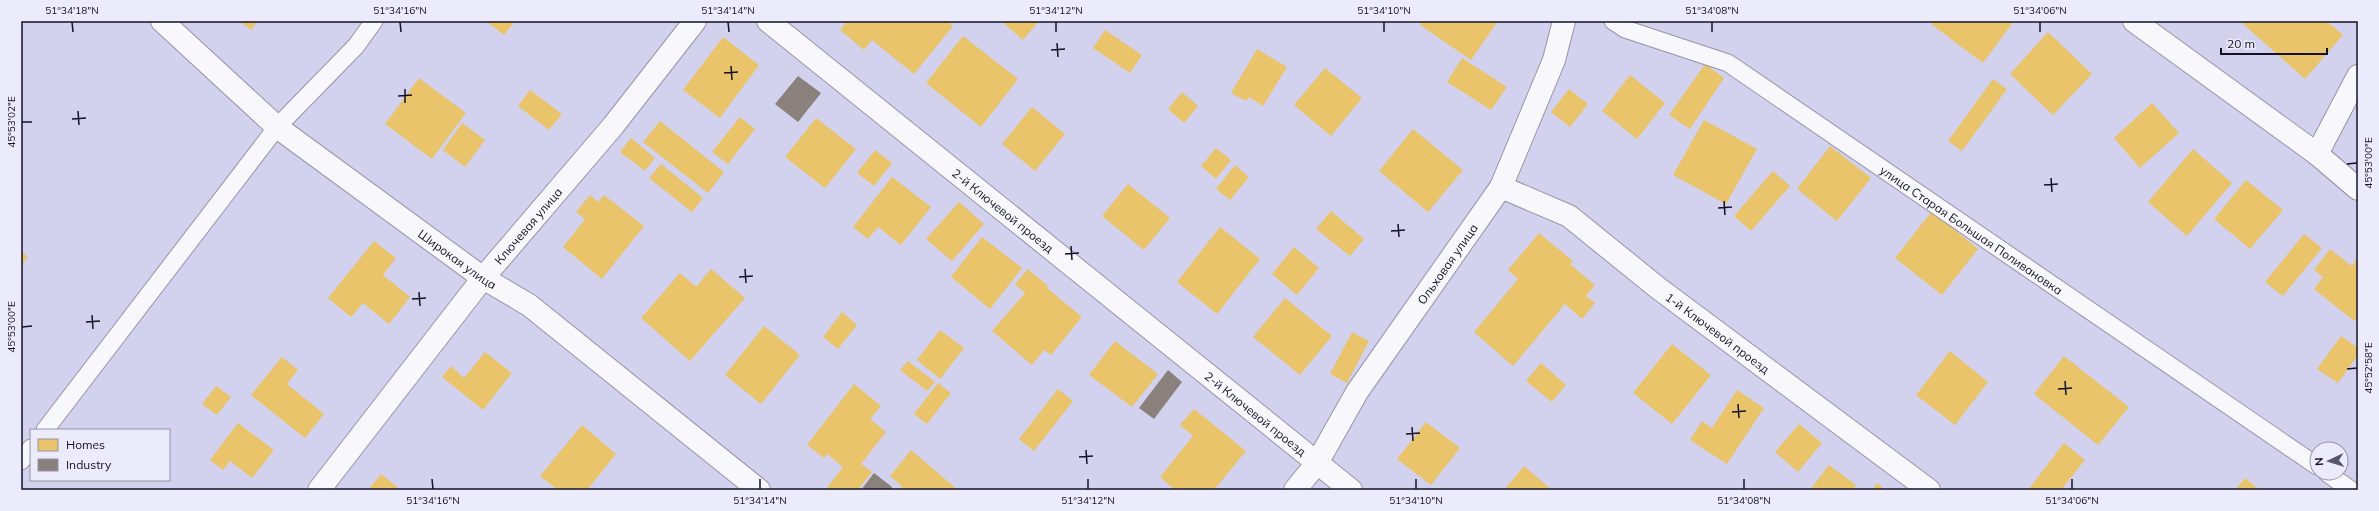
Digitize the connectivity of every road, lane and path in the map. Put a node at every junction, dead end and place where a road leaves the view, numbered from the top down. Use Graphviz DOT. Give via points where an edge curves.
graph roads {
  1 [pos="162,21"];
  2 [pos="374,21"];
  3 [pos="695,21"];
  4 [pos="768,21"];
  5 [pos="1564,21"];
  6 [pos="1613,21"];
  7 [pos="2134,21"];
  8 [pos="2358,76"];
  9 [pos="277,127"];
  10 [pos="2317,154"];
  11 [pos="1501,187"];
  12 [pos="2358,189"];
  13 [pos="483,278"];
  14 [pos="46,429"];
  15 [pos="30,449"];
  16 [pos="21,461"];
  17 [pos="2309,461"];
  18 [pos="1317,463"];
  19 [pos="2339,481"];
  20 [pos="319,490"];
  21 [pos="759,490"];
  22 [pos="1295,490"];
  23 [pos="1351,490"];
  24 [pos="1930,490"];
  25 [pos="2352,490"];
  1 -- 9 [label="street, Широкая улица"];
  2 -- 9 [label="lane" via="356,46"];
  3 -- 13 [label="street, Ключевая улица" via="613,126"];
  4 -- 18 [label="street, 2-й Ключевой проезд"];
  5 -- 11 [label="street, Ольховая улица" via="1554,60"];
  6 -- 17 [label="lane, улица Старая Большая Поливановка" via="1625,29 1728,63"];
  7 -- 10 [label="street"];
  8 -- 10 [label="street"];
  9 -- 13 [label="street, Широкая улица"];
  9 -- 14 [label="lane"];
  10 -- 12 [label="street"];
  11 -- 18 [label="street, Ольховая улица" via="1357,392"];
  11 -- 24 [label="street, 1-й Ключевой проезд" via="1569,216 1658,288"];
  13 -- 20 [label="street, Ключевая улица"];
  13 -- 21 [label="street, Широкая улица" via="530,305"];
  15 -- 16 [label="lane"];
  18 -- 22 [label="street, Ольховая улица"];
  18 -- 23 [label="street, 2-й Ключевой проезд"];
  19 -- 25 [label="lane"];
}
